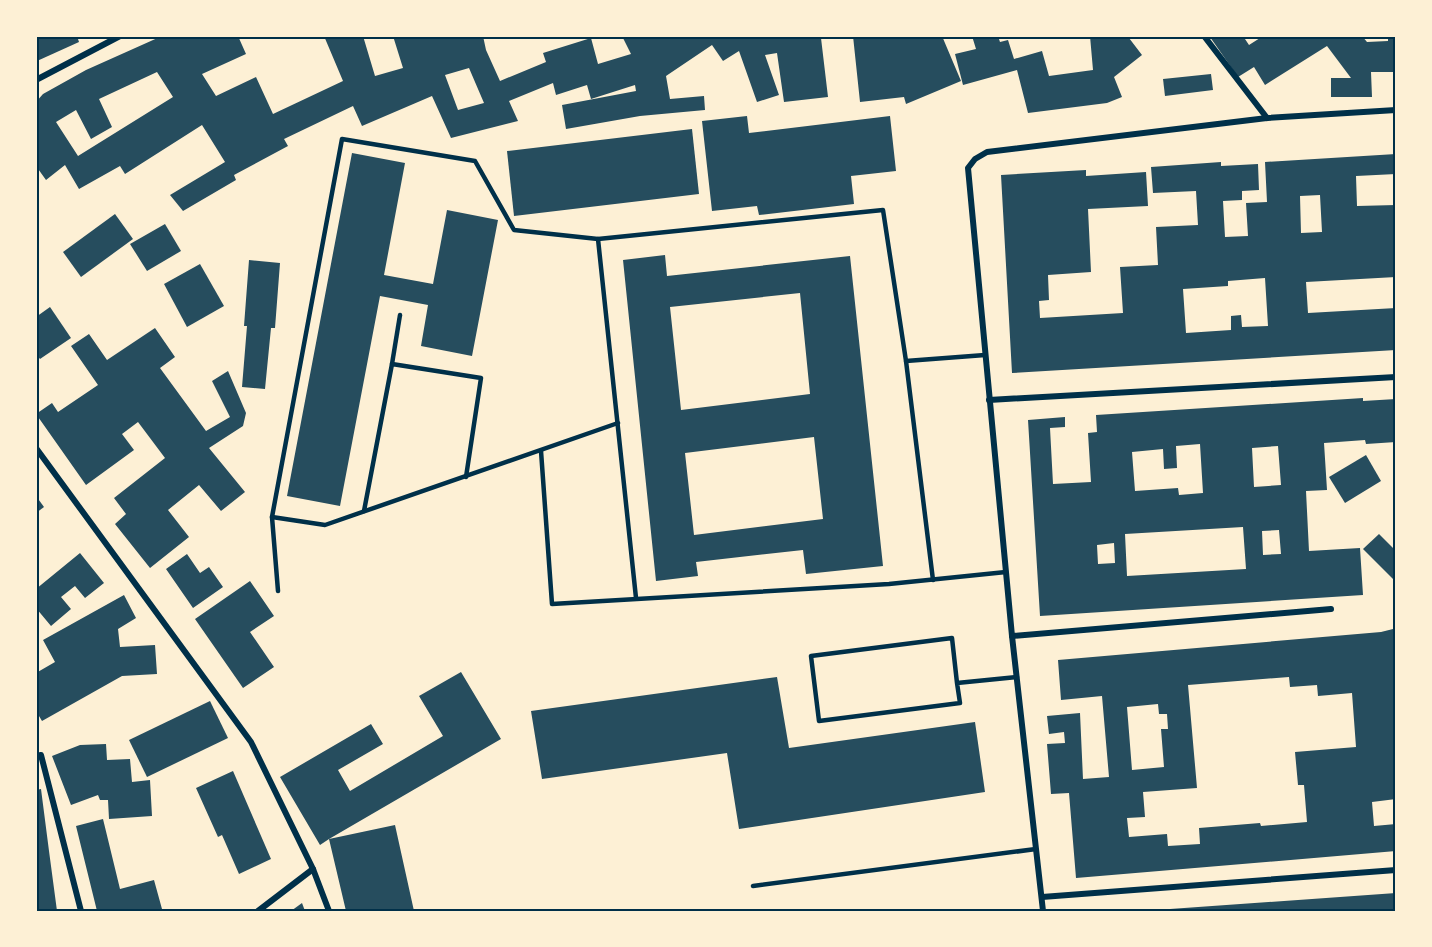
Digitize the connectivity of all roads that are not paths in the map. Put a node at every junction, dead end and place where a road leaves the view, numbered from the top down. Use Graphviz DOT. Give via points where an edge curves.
graph roads {
  1 [pos="120,36"];
  2 [pos="1204,36"];
  3 [pos="36,80"];
  4 [pos="1396,110"];
  5 [pos="1267,118"];
  6 [pos="598,238"];
  7 [pos="400,315"];
  8 [pos="985,355"];
  9 [pos="906,361"];
  10 [pos="392,364"];
  11 [pos="1396,377"];
  12 [pos="989,400"];
  13 [pos="618,423"];
  14 [pos="36,448"];
  15 [pos="541,451"];
  16 [pos="466,477"];
  17 [pos="364,511"];
  18 [pos="272,517"];
  19 [pos="1006,572"];
  20 [pos="933,579"];
  21 [pos="278,591"];
  22 [pos="636,598"];
  23 [pos="1331,609"];
  24 [pos="1012,636"];
  25 [pos="1017,676"];
  26 [pos="957,683"];
  27 [pos="36,756"];
  28 [pos="1036,849"];
  29 [pos="313,869"];
  30 [pos="1396,870"];
  31 [pos="753,886"];
  32 [pos="1042,897"];
  33 [pos="81,911"];
  34 [pos="258,911"];
  35 [pos="329,911"];
  36 [pos="1043,911"];
  1 -- 3 [label="street"];
  2 -- 5 [label="street"];
  4 -- 5 [label="street"];
  5 -- 8 [label="street" via="987,152 975,159 968,168"];
  6 -- 9 [label="lane" via="883,210"];
  6 -- 13 [label="lane"];
  6 -- 18 [label="lane" via="514,230 476,161 342,139"];
  7 -- 10 [label="lane"];
  8 -- 9 [label="lane"];
  8 -- 12 [label="street"];
  9 -- 20 [label="lane"];
  10 -- 16 [label="lane" via="481,378"];
  10 -- 17 [label="lane"];
  11 -- 12 [label="street"];
  12 -- 19 [label="street"];
  13 -- 15 [label="lane"];
  13 -- 22 [label="lane"];
  14 -- 29 [label="street" via="251,742"];
  15 -- 16 [label="lane"];
  15 -- 22 [label="lane" via="552,604"];
  16 -- 17 [label="lane"];
  17 -- 18 [label="lane" via="325,525"];
  18 -- 21 [label="lane"];
  19 -- 20 [label="lane"];
  19 -- 24 [label="street"];
  20 -- 22 [label="lane"];
  23 -- 24 [label="street"];
  24 -- 25 [label="street"];
  25 -- 26 [label="lane"];
  25 -- 28 [label="street"];
  26 -- 26 [label="lane" via="960,703 819,721 811,656 952,638"];
  27 -- 33 [label="street" via="41,755"];
  28 -- 31 [label="lane"];
  28 -- 32 [label="street"];
  29 -- 34 [label="street"];
  29 -- 35 [label="street"];
  30 -- 32 [label="street"];
  32 -- 36 [label="street"];
}
